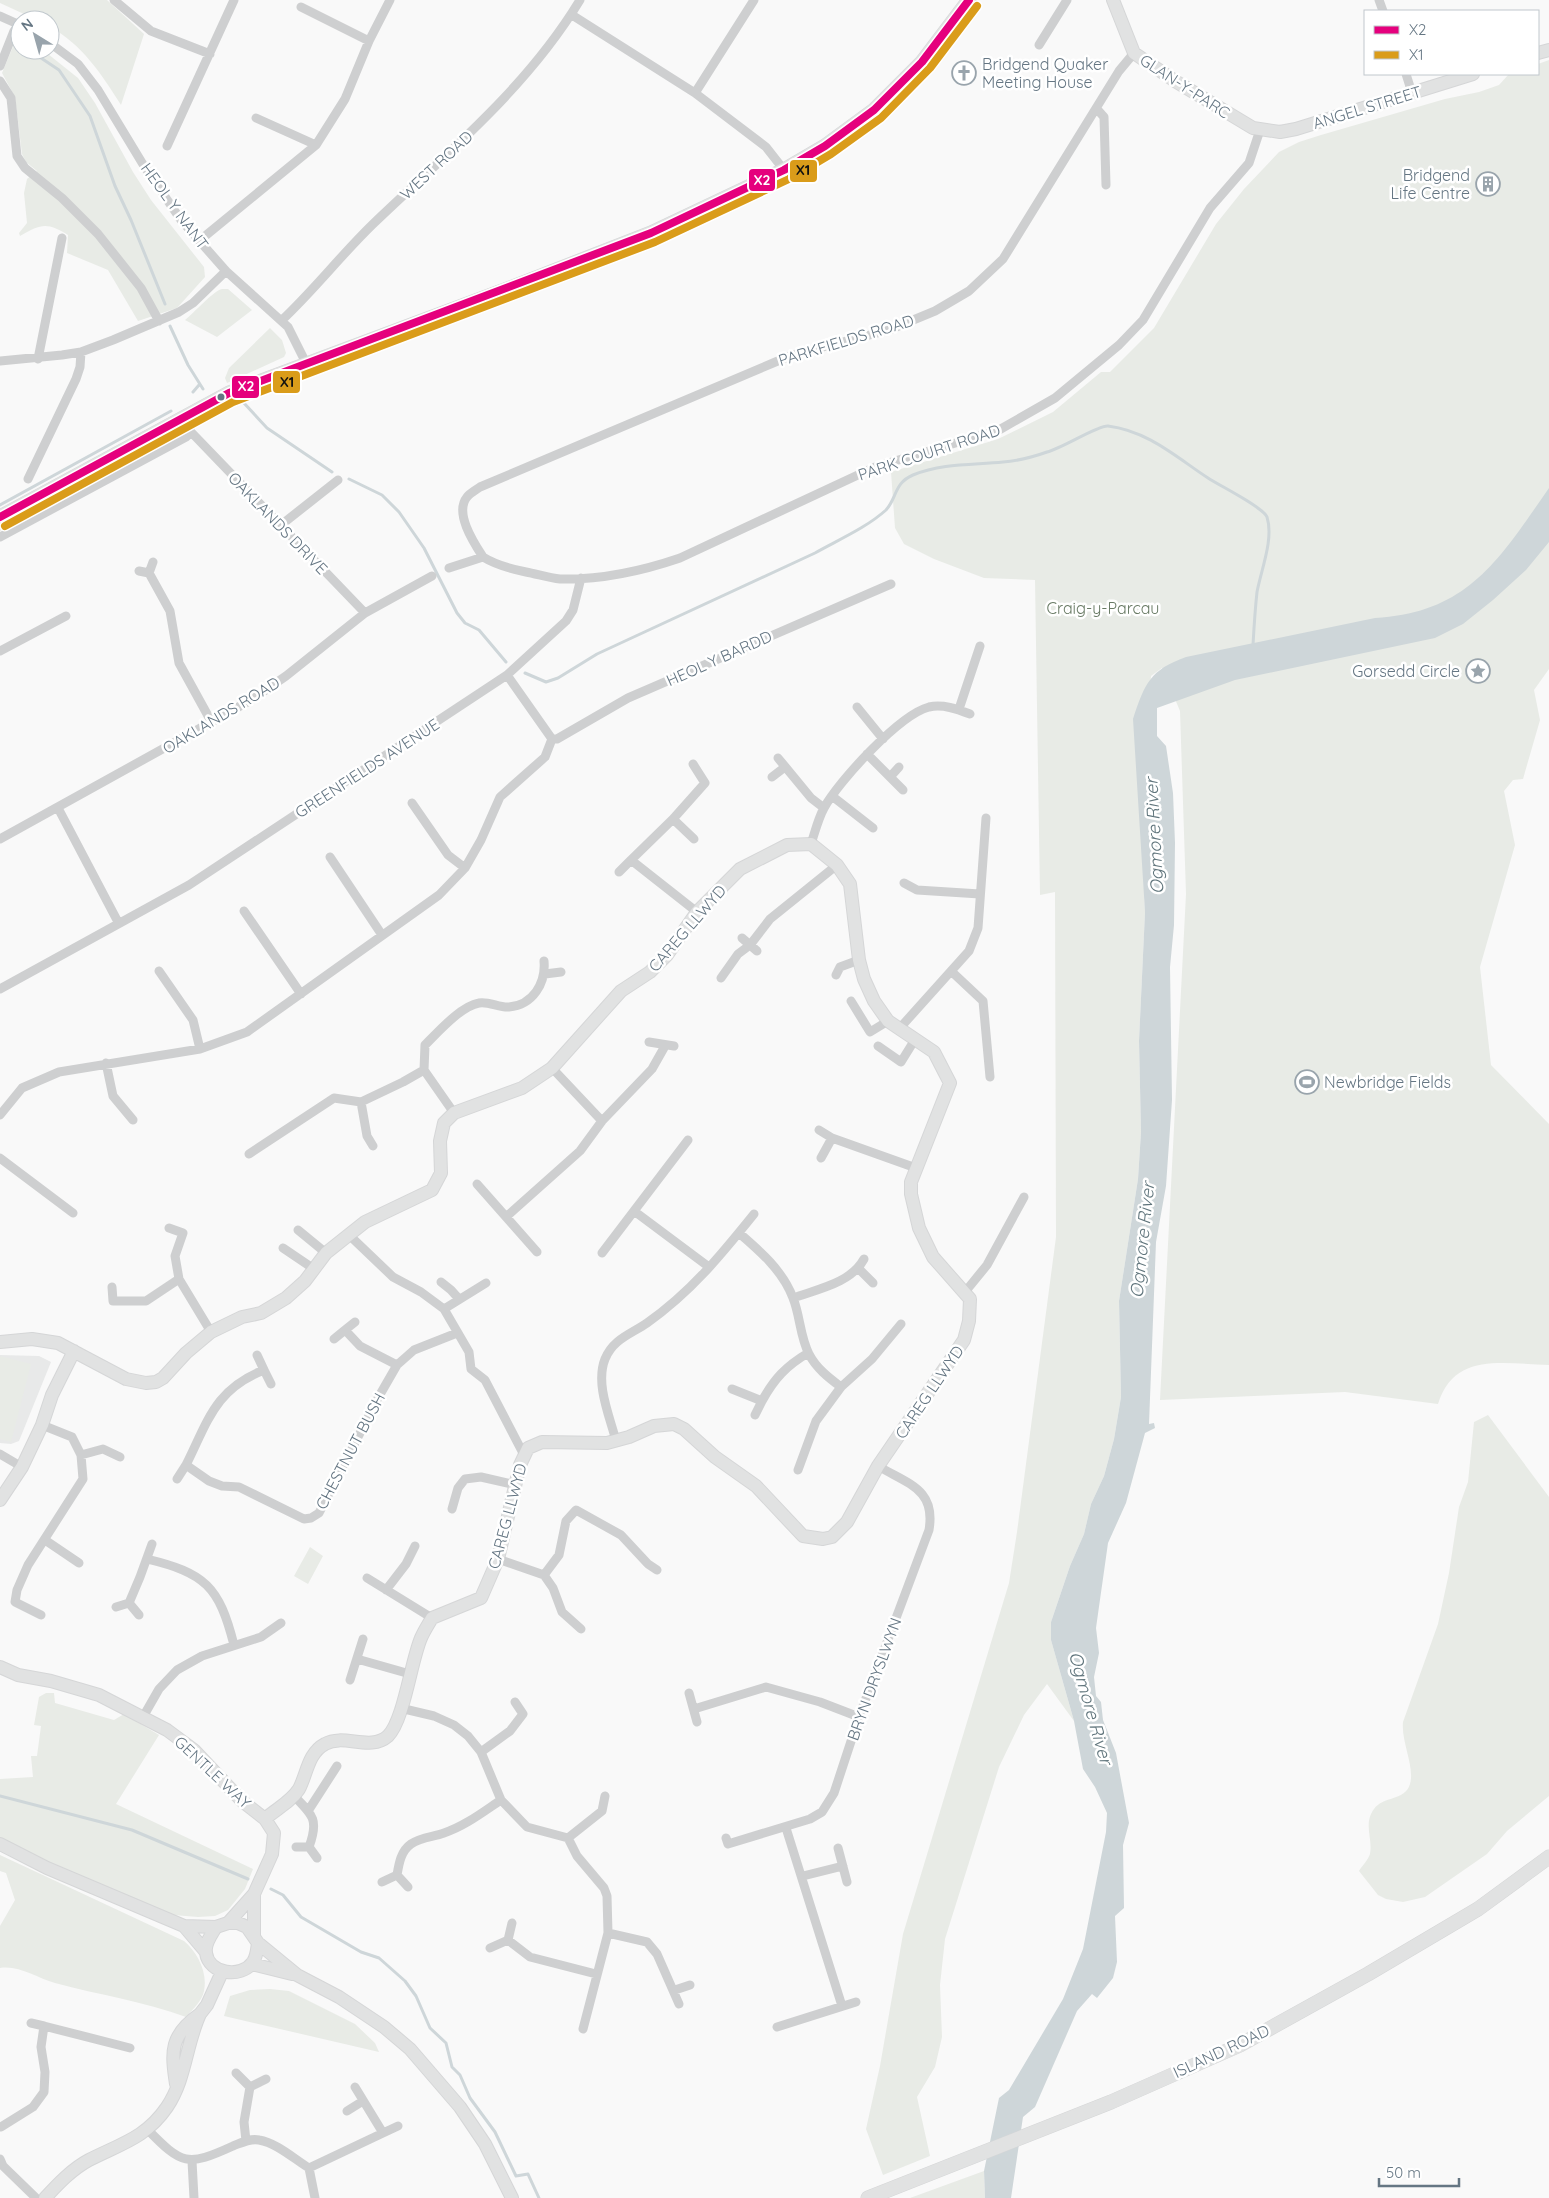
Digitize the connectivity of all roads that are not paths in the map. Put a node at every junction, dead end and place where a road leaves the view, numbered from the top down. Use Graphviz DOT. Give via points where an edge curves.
graph roads {
  1 [pos="114,0"];
  2 [pos="234,0"];
  3 [pos="390,0"];
  4 [pos="580,0"];
  5 [pos="754,0"];
  6 [pos="969,0"];
  7 [pos="1067,0"];
  8 [pos="1113,0"];
  9 [pos="301,7"];
  10 [pos="572,14"];
  11 [pos="10,40"];
  12 [pos="369,40"];
  13 [pos="1039,46"];
  14 [pos="60,50"];
  15 [pos="1134,53"];
  16 [pos="210,54"];
  17 [pos="0,66"];
  18 [pos="1406,75"];
  19 [pos="1470,75"];
  20 [pos="0,81"];
  21 [pos="695,93"];
  22 [pos="1412,93"];
  23 [pos="1096,108"];
  24 [pos="256,118"];
  25 [pos="1260,130"];
  26 [pos="316,145"];
  27 [pos="167,146"];
  28 [pos="784,170"];
  29 [pos="1106,185"];
  30 [pos="62,238"];
  31 [pos="199,241"];
  32 [pos="226,270"];
  33 [pos="282,320"];
  34 [pos="159,321"];
  35 [pos="80,352"];
  36 [pos="38,359"];
  37 [pos="0,361"];
  38 [pos="306,363"];
  39 [pos="182,417"];
  40 [pos="191,432"];
  41 [pos="28,478"];
  42 [pos="338,480"];
  43 [pos="0,517"];
  44 [pos="281,526"];
  45 [pos="0,537"];
  46 [pos="483,557"];
  47 [pos="153,562"];
  48 [pos="448,568"];
  49 [pos="139,571"];
  50 [pos="149,573"];
  51 [pos="432,576"];
  52 [pos="581,578"];
  53 [pos="891,584"];
  54 [pos="365,613"];
  55 [pos="66,616"];
  56 [pos="980,646"];
  57 [pos="0,650"];
  58 [pos="507,675"];
  59 [pos="857,707"];
  60 [pos="959,709"];
  61 [pos="970,714"];
  62 [pos="212,722"];
  63 [pos="552,739"];
  64 [pos="883,739"];
  65 [pos="867,754"];
  66 [pos="778,758"];
  67 [pos="692,764"];
  68 [pos="785,767"];
  69 [pos="899,767"];
  70 [pos="772,777"];
  71 [pos="890,777"];
  72 [pos="903,790"];
  73 [pos="832,796"];
  74 [pos="412,803"];
  75 [pos="58,808"];
  76 [pos="824,808"];
  77 [pos="986,818"];
  78 [pos="673,819"];
  79 [pos="873,828"];
  80 [pos="0,839"];
  81 [pos="694,839"];
  82 [pos="811,844"];
  83 [pos="330,857"];
  84 [pos="631,860"];
  85 [pos="836,865"];
  86 [pos="465,868"];
  87 [pos="619,872"];
  88 [pos="904,883"];
  89 [pos="917,890"];
  90 [pos="980,894"];
  91 [pos="913,900"];
  92 [pos="244,911"];
  93 [pos="697,912"];
  94 [pos="118,922"];
  95 [pos="382,935"];
  96 [pos="742,938"];
  97 [pos="754,948"];
  98 [pos="859,960"];
  99 [pos="544,961"];
  100 [pos="158,971"];
  101 [pos="952,971"];
  102 [pos="561,972"];
  103 [pos="545,974"];
  104 [pos="836,975"];
  105 [pos="721,978"];
  106 [pos="0,989"];
  107 [pos="301,994"];
  108 [pos="851,1001"];
  109 [pos="888,1021"];
  110 [pos="899,1029"];
  111 [pos="914,1040"];
  112 [pos="650,1042"];
  113 [pos="878,1046"];
  114 [pos="200,1048"];
  115 [pos="106,1063"];
  116 [pos="552,1068"];
  117 [pos="424,1070"];
  118 [pos="990,1078"];
  119 [pos="361,1102"];
  120 [pos="454,1113"];
  121 [pos="0,1115"];
  122 [pos="133,1120"];
  123 [pos="602,1121"];
  124 [pos="819,1130"];
  125 [pos="832,1138"];
  126 [pos="688,1140"];
  127 [pos="373,1146"];
  128 [pos="249,1154"];
  129 [pos="0,1158"];
  130 [pos="821,1158"];
  131 [pos="916,1168"];
  132 [pos="477,1184"];
  133 [pos="1024,1198"];
  134 [pos="634,1211"];
  135 [pos="73,1212"];
  136 [pos="754,1214"];
  137 [pos="506,1217"];
  138 [pos="169,1228"];
  139 [pos="298,1230"];
  140 [pos="739,1233"];
  141 [pos="348,1234"];
  142 [pos="282,1248"];
  143 [pos="537,1252"];
  144 [pos="326,1253"];
  145 [pos="602,1253"];
  146 [pos="864,1259"];
  147 [pos="709,1267"];
  148 [pos="314,1269"];
  149 [pos="859,1269"];
  150 [pos="179,1279"];
  151 [pos="441,1282"];
  152 [pos="486,1283"];
  153 [pos="873,1283"];
  154 [pos="112,1287"];
  155 [pos="965,1292"];
  156 [pos="793,1298"];
  157 [pos="458,1299"];
  158 [pos="444,1309"];
  159 [pos="355,1322"];
  160 [pos="901,1324"];
  161 [pos="344,1330"];
  162 [pos="211,1332"];
  163 [pos="457,1333"];
  164 [pos="334,1339"];
  165 [pos="0,1342"];
  166 [pos="74,1351"];
  167 [pos="808,1353"];
  168 [pos="257,1355"];
  169 [pos="397,1366"];
  170 [pos="264,1370"];
  171 [pos="271,1384"];
  172 [pos="841,1387"];
  173 [pos="732,1389"];
  174 [pos="762,1401"];
  175 [pos="755,1415"];
  176 [pos="42,1425"];
  177 [pos="616,1441"];
  178 [pos="0,1454"];
  179 [pos="81,1455"];
  180 [pos="524,1455"];
  181 [pos="120,1457"];
  182 [pos="186,1465"];
  183 [pos="878,1466"];
  184 [pos="22,1467"];
  185 [pos="798,1470"];
  186 [pos="177,1479"];
  187 [pos="516,1484"];
  188 [pos="0,1500"];
  189 [pos="452,1509"];
  190 [pos="45,1540"];
  191 [pos="152,1544"];
  192 [pos="415,1546"];
  193 [pos="147,1559"];
  194 [pos="498,1559"];
  195 [pos="79,1563"];
  196 [pos="657,1570"];
  197 [pos="544,1575"];
  198 [pos="367,1578"];
  199 [pos="386,1590"];
  200 [pos="129,1603"];
  201 [pos="116,1607"];
  202 [pos="40,1615"];
  203 [pos="139,1615"];
  204 [pos="432,1618"];
  205 [pos="281,1623"];
  206 [pos="581,1628"];
  207 [pos="363,1639"];
  208 [pos="234,1645"];
  209 [pos="357,1659"];
  210 [pos="0,1667"];
  211 [pos="410,1674"];
  212 [pos="350,1680"];
  213 [pos="689,1693"];
  214 [pos="515,1702"];
  215 [pos="400,1708"];
  216 [pos="694,1709"];
  217 [pos="143,1717"];
  218 [pos="859,1717"];
  219 [pos="697,1722"];
  220 [pos="481,1752"];
  221 [pos="337,1766"];
  222 [pos="294,1796"];
  223 [pos="606,1796"];
  224 [pos="501,1800"];
  225 [pos="308,1811"];
  226 [pos="265,1819"];
  227 [pos="786,1828"];
  228 [pos="568,1838"];
  229 [pos="0,1844"];
  230 [pos="728,1845"];
  231 [pos="296,1847"];
  232 [pos="309,1848"];
  233 [pos="838,1848"];
  234 [pos="1549,1857"];
  235 [pos="317,1858"];
  236 [pos="843,1866"];
  237 [pos="397,1875"];
  238 [pos="802,1876"];
  239 [pos="382,1882"];
  240 [pos="847,1882"];
  241 [pos="408,1887"];
  242 [pos="254,1894"];
  243 [pos="512,1923"];
  244 [pos="222,1925"];
  245 [pos="184,1926"];
  246 [pos="608,1933"];
  247 [pos="256,1939"];
  248 [pos="508,1940"];
  249 [pos="490,1948"];
  250 [pos="206,1952"];
  251 [pos="252,1964"];
  252 [pos="222,1972"];
  253 [pos="596,1974"];
  254 [pos="297,1975"];
  255 [pos="690,1985"];
  256 [pos="675,1990"];
  257 [pos="856,2002"];
  258 [pos="679,2004"];
  259 [pos="842,2006"];
  260 [pos="31,2023"];
  261 [pos="44,2026"];
  262 [pos="777,2027"];
  263 [pos="583,2029"];
  264 [pos="130,2048"];
  265 [pos="236,2073"];
  266 [pos="266,2079"];
  267 [pos="250,2087"];
  268 [pos="355,2087"];
  269 [pos="363,2101"];
  270 [pos="347,2111"];
  271 [pos="398,2126"];
  272 [pos="0,2128"];
  273 [pos="147,2129"];
  274 [pos="383,2133"];
  275 [pos="246,2141"];
  276 [pos="0,2159"];
  277 [pos="192,2161"];
  278 [pos="309,2168"];
  279 [pos="36,2198"];
  280 [pos="45,2198"];
  281 [pos="194,2198"];
  282 [pos="315,2198"];
  283 [pos="512,2198"];
  284 [pos="868,2198"];
  1 -- 16 [label="street" via="151,31"];
  2 -- 16 [label="street"];
  3 -- 12 [label="street"];
  4 -- 10 [label="street, WEST ROAD"];
  5 -- 21 [label="street"];
  6 -- 28 [label="main road" via="922,62 874,110 825,146"];
  7 -- 13 [label="street"];
  8 -- 15 [label="street, GLAN-Y-PARC"];
  9 -- 12 [label="street"];
  10 -- 21 [label="street"];
  10 -- 33 [label="street, WEST ROAD" via="535,65 473,131 372,226"];
  11 -- 17 [label="street"];
  12 -- 26 [label="street" via="345,99"];
  14 -- 31 [label="street, HEOL Y NANT" via="78,64 98,90 164,196"];
  15 -- 23 [label="street, PARKFIELDS ROAD"];
  15 -- 25 [label="street, GLAN-Y-PARC" via="1232,118"];
  16 -- 27 [label="street"];
  18 -- 22 [label="street"];
  19 -- 22 [label="street, ANGEL STREET"];
  20 -- 34 [label="street" via="11,98 17,156 25,168 62,198 98,234 141,288"];
  21 -- 28 [label="street" via="766,147"];
  22 -- 25 [label="street, ANGEL STREET" via="1291,130"];
  23 -- 29 [label="street" via="1104,117"];
  23 -- 46 [label="street, PARKFIELDS ROAD" via="1003,259 969,291 935,311 889,330 792,355 480,487 468,496 462,511"];
  24 -- 26 [label="street"];
  25 -- 52 [label="street, PARK COURT ROAD" via="1249,163 1210,208 1143,320 1086,374 1055,398 999,430 875,467 680,558 620,574"];
  26 -- 31 [label="street"];
  28 -- 38 [label="main road" via="651,233"];
  30 -- 36 [label="street"];
  31 -- 32 [label="street, HEOL Y NANT"];
  32 -- 33 [label="street, HEOL Y NANT"];
  32 -- 34 [label="street" via="193,303"];
  33 -- 38 [label="street, HEOL Y NANT"];
  34 -- 35 [label="street"];
  35 -- 36 [label="street"];
  35 -- 41 [label="street" via="76,379"];
  36 -- 37 [label="street"];
  38 -- 39 [label="main road" via="229,393"];
  39 -- 40 [label="street, OAKLANDS DRIVE"];
  39 -- 43 [label="main road"];
  40 -- 44 [label="street, OAKLANDS DRIVE"];
  40 -- 45 [label="street"];
  42 -- 44 [label="street"];
  44 -- 54 [label="street, OAKLANDS DRIVE"];
  46 -- 48 [label="street"];
  46 -- 52 [label="street, PARK COURT ROAD" via="505,567 549,577"];
  47 -- 50 [label="street"];
  49 -- 50 [label="street"];
  50 -- 62 [label="street" via="170,611 179,663"];
  51 -- 54 [label="street, OAKLANDS ROAD"];
  52 -- 58 [label="street, GREENFIELDS AVENUE" via="573,610 566,620"];
  53 -- 63 [label="street, HEOL Y BARDD" via="628,698"];
  54 -- 62 [label="street, OAKLANDS ROAD" via="286,676"];
  55 -- 57 [label="street"];
  56 -- 60 [label="street"];
  58 -- 63 [label="street"];
  58 -- 94 [label="street, GREENFIELDS AVENUE" via="188,885"];
  59 -- 64 [label="street"];
  60 -- 61 [label="street"];
  60 -- 64 [label="street" via="929,707 915,713"];
  62 -- 75 [label="street, OAKLANDS ROAD"];
  63 -- 86 [label="street" via="545,757 500,797"];
  64 -- 65 [label="street"];
  65 -- 71 [label="street"];
  65 -- 73 [label="street"];
  66 -- 68 [label="street"];
  67 -- 78 [label="street" via="705,783"];
  68 -- 70 [label="street"];
  68 -- 76 [label="street" via="811,798"];
  69 -- 71 [label="street"];
  71 -- 72 [label="street"];
  73 -- 76 [label="street"];
  73 -- 79 [label="street"];
  74 -- 86 [label="street" via="448,855"];
  75 -- 80 [label="street, OAKLANDS ROAD"];
  75 -- 94 [label="street"];
  76 -- 82 [label="street"];
  77 -- 90 [label="street"];
  78 -- 81 [label="street"];
  78 -- 84 [label="street"];
  82 -- 85 [label="street"];
  82 -- 93 [label="street, CAREG LLWYD" via="786,845 740,869"];
  83 -- 95 [label="street"];
  84 -- 87 [label="street"];
  84 -- 93 [label="street"];
  85 -- 97 [label="street" via="770,918"];
  85 -- 98 [label="street" via="850,884"];
  86 -- 95 [label="street" via="439,895"];
  88 -- 89 [label="street"];
  89 -- 90 [label="street"];
  89 -- 91 [label="street"];
  90 -- 101 [label="street" via="978,928 969,951"];
  92 -- 107 [label="street"];
  93 -- 116 [label="street, CAREG LLWYD" via="667,955 650,972 622,991"];
  94 -- 106 [label="street, GREENFIELDS AVENUE"];
  95 -- 107 [label="street"];
  96 -- 97 [label="street"];
  97 -- 105 [label="street" via="738,954"];
  98 -- 104 [label="street" via="840,966"];
  98 -- 109 [label="street" via="874,1002"];
  99 -- 103 [label="street"];
  100 -- 114 [label="street" via="193,1020"];
  101 -- 110 [label="street"];
  101 -- 118 [label="street" via="983,1001"];
  102 -- 103 [label="street"];
  103 -- 117 [label="street" via="538,991 525,1003 509,1007 479,1002 451,1019 425,1045"];
  107 -- 114 [label="street" via="247,1032"];
  108 -- 109 [label="street" via="870,1032"];
  109 -- 110 [label="street"];
  110 -- 111 [label="street"];
  111 -- 113 [label="street" via="901,1062"];
  111 -- 131 [label="street" via="934,1052 950,1083"];
  112 -- 123 [label="street" via="669,1046 652,1069"];
  114 -- 115 [label="street"];
  115 -- 121 [label="street" via="59,1072 22,1088"];
  115 -- 122 [label="street" via="113,1096"];
  116 -- 120 [label="street, CAREG LLWYD" via="522,1088"];
  116 -- 123 [label="street"];
  117 -- 119 [label="street"];
  117 -- 120 [label="street"];
  119 -- 127 [label="street" via="367,1136"];
  119 -- 128 [label="street" via="334,1098"];
  120 -- 141 [label="street" via="444,1123 440,1141 442,1173 432,1190 376,1214"];
  123 -- 137 [label="street" via="580,1151"];
  124 -- 125 [label="street"];
  125 -- 130 [label="street"];
  125 -- 131 [label="street"];
  126 -- 134 [label="street"];
  129 -- 135 [label="street"];
  131 -- 155 [label="street" via="910,1182 919,1228 933,1257"];
  132 -- 137 [label="street"];
  133 -- 155 [label="street" via="986,1265"];
  134 -- 145 [label="street"];
  134 -- 147 [label="street"];
  136 -- 140 [label="street"];
  137 -- 143 [label="street"];
  138 -- 150 [label="street" via="183,1233 175,1256"];
  139 -- 144 [label="street"];
  140 -- 147 [label="street"];
  140 -- 156 [label="street" via="773,1265"];
  141 -- 144 [label="street"];
  141 -- 158 [label="street" via="393,1277"];
  142 -- 148 [label="street"];
  144 -- 148 [label="street"];
  146 -- 149 [label="street"];
  147 -- 177 [label="street" via="702,1278 677,1300 617,1341 605,1357 602,1388"];
  148 -- 162 [label="street" via="286,1298 261,1313 242,1317"];
  149 -- 153 [label="street"];
  149 -- 156 [label="street" via="850,1276"];
  150 -- 154 [label="street" via="146,1301 113,1301"];
  150 -- 162 [label="street"];
  151 -- 157 [label="street"];
  152 -- 157 [label="street"];
  155 -- 183 [label="street, CAREG LLWYD" via="971,1308 964,1340"];
  156 -- 167 [label="street"];
  157 -- 158 [label="street"];
  158 -- 163 [label="street"];
  159 -- 161 [label="street"];
  160 -- 172 [label="street" via="872,1359"];
  161 -- 164 [label="street"];
  161 -- 169 [label="street" via="360,1346"];
  162 -- 166 [label="street" via="163,1378 146,1383 126,1378"];
  163 -- 169 [label="street, CHESTNUT BUSH" via="414,1350"];
  163 -- 180 [label="street" via="469,1352 471,1370 485,1380"];
  165 -- 166 [label="street" via="48,1340"];
  166 -- 176 [label="street" via="52,1395"];
  167 -- 172 [label="street" via="814,1363"];
  167 -- 174 [label="street" via="775,1378"];
  168 -- 170 [label="street"];
  169 -- 182 [label="street, CHESTNUT BUSH" via="319,1513 311,1518 304,1519 238,1487 209,1481"];
  170 -- 171 [label="street"];
  170 -- 182 [label="street" via="244,1378 224,1394"];
  172 -- 185 [label="street" via="816,1421"];
  173 -- 174 [label="street"];
  174 -- 175 [label="street"];
  176 -- 179 [label="street" via="72,1437"];
  176 -- 184 [label="street"];
  177 -- 180 [label="street, CAREG LLWYD" via="590,1444 542,1442 528,1448"];
  177 -- 183 [label="street, CAREG LLWYD" via="664,1424 684,1429 715,1457 756,1486 796,1530 811,1539 832,1537 841,1530"];
  178 -- 184 [label="street"];
  179 -- 181 [label="street" via="103,1449"];
  179 -- 190 [label="street" via="83,1479"];
  180 -- 187 [label="street, CAREG LLWYD"];
  182 -- 186 [label="street"];
  183 -- 218 [label="street, BRYN DRYSLWYN" via="923,1494 932,1514 929,1530"];
  184 -- 188 [label="street"];
  187 -- 189 [label="street" via="481,1477 465,1479 458,1488"];
  187 -- 194 [label="street, CAREG LLWYD"];
  190 -- 195 [label="street"];
  190 -- 202 [label="street" via="28,1565 15,1602"];
  191 -- 193 [label="street"];
  192 -- 199 [label="street"];
  193 -- 200 [label="street"];
  193 -- 208 [label="street" via="172,1565 208,1584 227,1616"];
  194 -- 197 [label="street"];
  194 -- 204 [label="street, CAREG LLWYD" via="482,1598"];
  196 -- 197 [label="street" via="621,1535 576,1510 566,1521 559,1555"];
  197 -- 206 [label="street" via="562,1612"];
  198 -- 199 [label="street"];
  199 -- 204 [label="street"];
  200 -- 201 [label="street"];
  200 -- 203 [label="street"];
  204 -- 211 [label="street" via="421,1639"];
  205 -- 208 [label="street" via="261,1637"];
  207 -- 209 [label="street"];
  208 -- 217 [label="street" via="202,1656 177,1670 159,1689"];
  209 -- 211 [label="street"];
  209 -- 212 [label="street"];
  210 -- 217 [label="street, GENTLE WAY" via="18,1676 59,1683 99,1695"];
  211 -- 215 [label="street"];
  213 -- 216 [label="street"];
  214 -- 220 [label="street" via="522,1714 510,1731"];
  215 -- 220 [label="street" via="434,1716 454,1725"];
  215 -- 222 [label="street" via="393,1728 380,1740 366,1743 335,1740 321,1746 310,1761"];
  216 -- 218 [label="street" via="766,1687"];
  216 -- 219 [label="street"];
  217 -- 226 [label="street, GENTLE WAY" via="194,1750 242,1801"];
  218 -- 227 [label="street, BRYN DRYSLWYN" via="828,1803 822,1812"];
  220 -- 224 [label="street"];
  221 -- 225 [label="street"];
  222 -- 225 [label="street"];
  222 -- 226 [label="street"];
  223 -- 228 [label="street" via="602,1811"];
  224 -- 228 [label="street" via="527,1827"];
  224 -- 237 [label="street" via="458,1828 410,1845 401,1857"];
  225 -- 232 [label="street" via="315,1825"];
  226 -- 242 [label="street, GENTLE WAY" via="274,1833 274,1843"];
  227 -- 230 [label="street, BRYN DRYSLWYN"];
  227 -- 238 [label="street"];
  228 -- 246 [label="street" via="577,1856 604,1888"];
  229 -- 245 [label="street" via="47,1868"];
  231 -- 232 [label="street"];
  232 -- 235 [label="street"];
  233 -- 236 [label="street"];
  234 -- 284 [label="main road, ISLAND ROAD" via="1478,1909 1240,2045 1111,2102"];
  236 -- 238 [label="street"];
  236 -- 240 [label="street"];
  237 -- 239 [label="street"];
  237 -- 241 [label="street"];
  238 -- 259 [label="street"];
  242 -- 244 [label="street, GENTLE WAY"];
  242 -- 247 [label="street, GENTLE WAY"];
  243 -- 248 [label="street"];
  244 -- 245 [label="street"];
  244 -- 247 [label="street" via="238,1923 247,1927"];
  244 -- 250 [label="street" via="209,1938"];
  245 -- 250 [label="street"];
  246 -- 253 [label="street"];
  246 -- 256 [label="street" via="647,1942 657,1954"];
  247 -- 251 [label="street" via="256,1956"];
  247 -- 254 [label="street"];
  248 -- 249 [label="street"];
  248 -- 253 [label="street" via="530,1957"];
  250 -- 252 [label="street" via="212,1964"];
  251 -- 252 [label="street" via="240,1971"];
  251 -- 254 [label="street"];
  252 -- 273 [label="street" via="207,2005 176,2040 172,2051 176,2084 168,2106"];
  253 -- 263 [label="street"];
  254 -- 283 [label="street" via="339,1996 384,2027 410,2050 460,2107 485,2144"];
  255 -- 256 [label="street"];
  256 -- 258 [label="street"];
  257 -- 259 [label="street"];
  259 -- 262 [label="street"];
  260 -- 261 [label="street"];
  261 -- 264 [label="street"];
  261 -- 272 [label="street" via="41,2047 44,2092 33,2107"];
  265 -- 267 [label="street"];
  266 -- 267 [label="street"];
  267 -- 275 [label="street" via="244,2122"];
  268 -- 269 [label="street"];
  269 -- 270 [label="street"];
  269 -- 274 [label="street"];
  271 -- 274 [label="street"];
  273 -- 277 [label="street" via="169,2150"];
  273 -- 280 [label="street" via="131,2141 88,2160"];
  274 -- 278 [label="street"];
  275 -- 277 [label="street" via="216,2155"];
  275 -- 278 [label="street" via="269,2143"];
  276 -- 279 [label="street" via="3,2166"];
  277 -- 281 [label="street"];
  278 -- 282 [label="street"];
}
